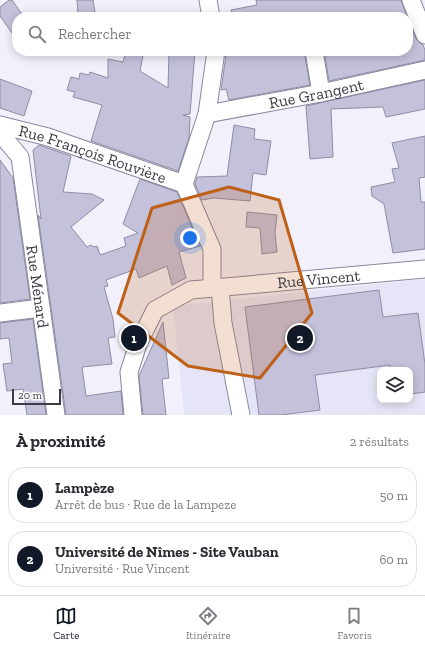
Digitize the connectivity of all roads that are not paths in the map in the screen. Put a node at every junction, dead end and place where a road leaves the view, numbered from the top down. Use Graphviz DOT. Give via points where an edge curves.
graph roads {
  1 [pos="208,0"];
  2 [pos="411,0"];
  3 [pos="210,12"];
  4 [pos="425,35"];
  5 [pos="218,56"];
  6 [pos="315,56"];
  7 [pos="425,70"];
  8 [pos="321,93"];
  9 [pos="207,114"];
  10 [pos="0,125"];
  11 [pos="28,132"];
  12 [pos="0,133"];
  13 [pos="20,157"];
  14 [pos="184,184"];
  15 [pos="425,264"];
  16 [pos="425,269"];
  17 [pos="354,275"];
  18 [pos="216,287"];
  19 [pos="41,308"];
  20 [pos="0,313"];
  21 [pos="56,415"];
  22 [pos="134,415"];
  23 [pos="241,415"];
  1 -- 3 [label="street"];
  2 -- 4 [label="street"];
  5 -- 9 [label="street"];
  6 -- 8 [label="street"];
  7 -- 8 [label="street, Rue Grangent"];
  8 -- 9 [label="street, Rue Grangent"];
  9 -- 14 [label="street"];
  10 -- 11 [label="street, Rue François Rouvière"];
  11 -- 13 [label="street, Rue Ménard"];
  11 -- 14 [label="street, Rue François Rouvière"];
  12 -- 13 [label="street"];
  13 -- 19 [label="street, Rue Ménard"];
  14 -- 18 [label="street" via="212,250"];
  15 -- 17 [label="street"];
  16 -- 17 [label="street, Rue Vincent"];
  17 -- 18 [label="street, Rue Vincent"];
  18 -- 22 [label="street, Rue Vincent" via="191,290 155,310 138,344 129,372"];
  18 -- 23 [label="street"];
  19 -- 20 [label="street"];
  19 -- 21 [label="street, Rue Ménard"];
}
